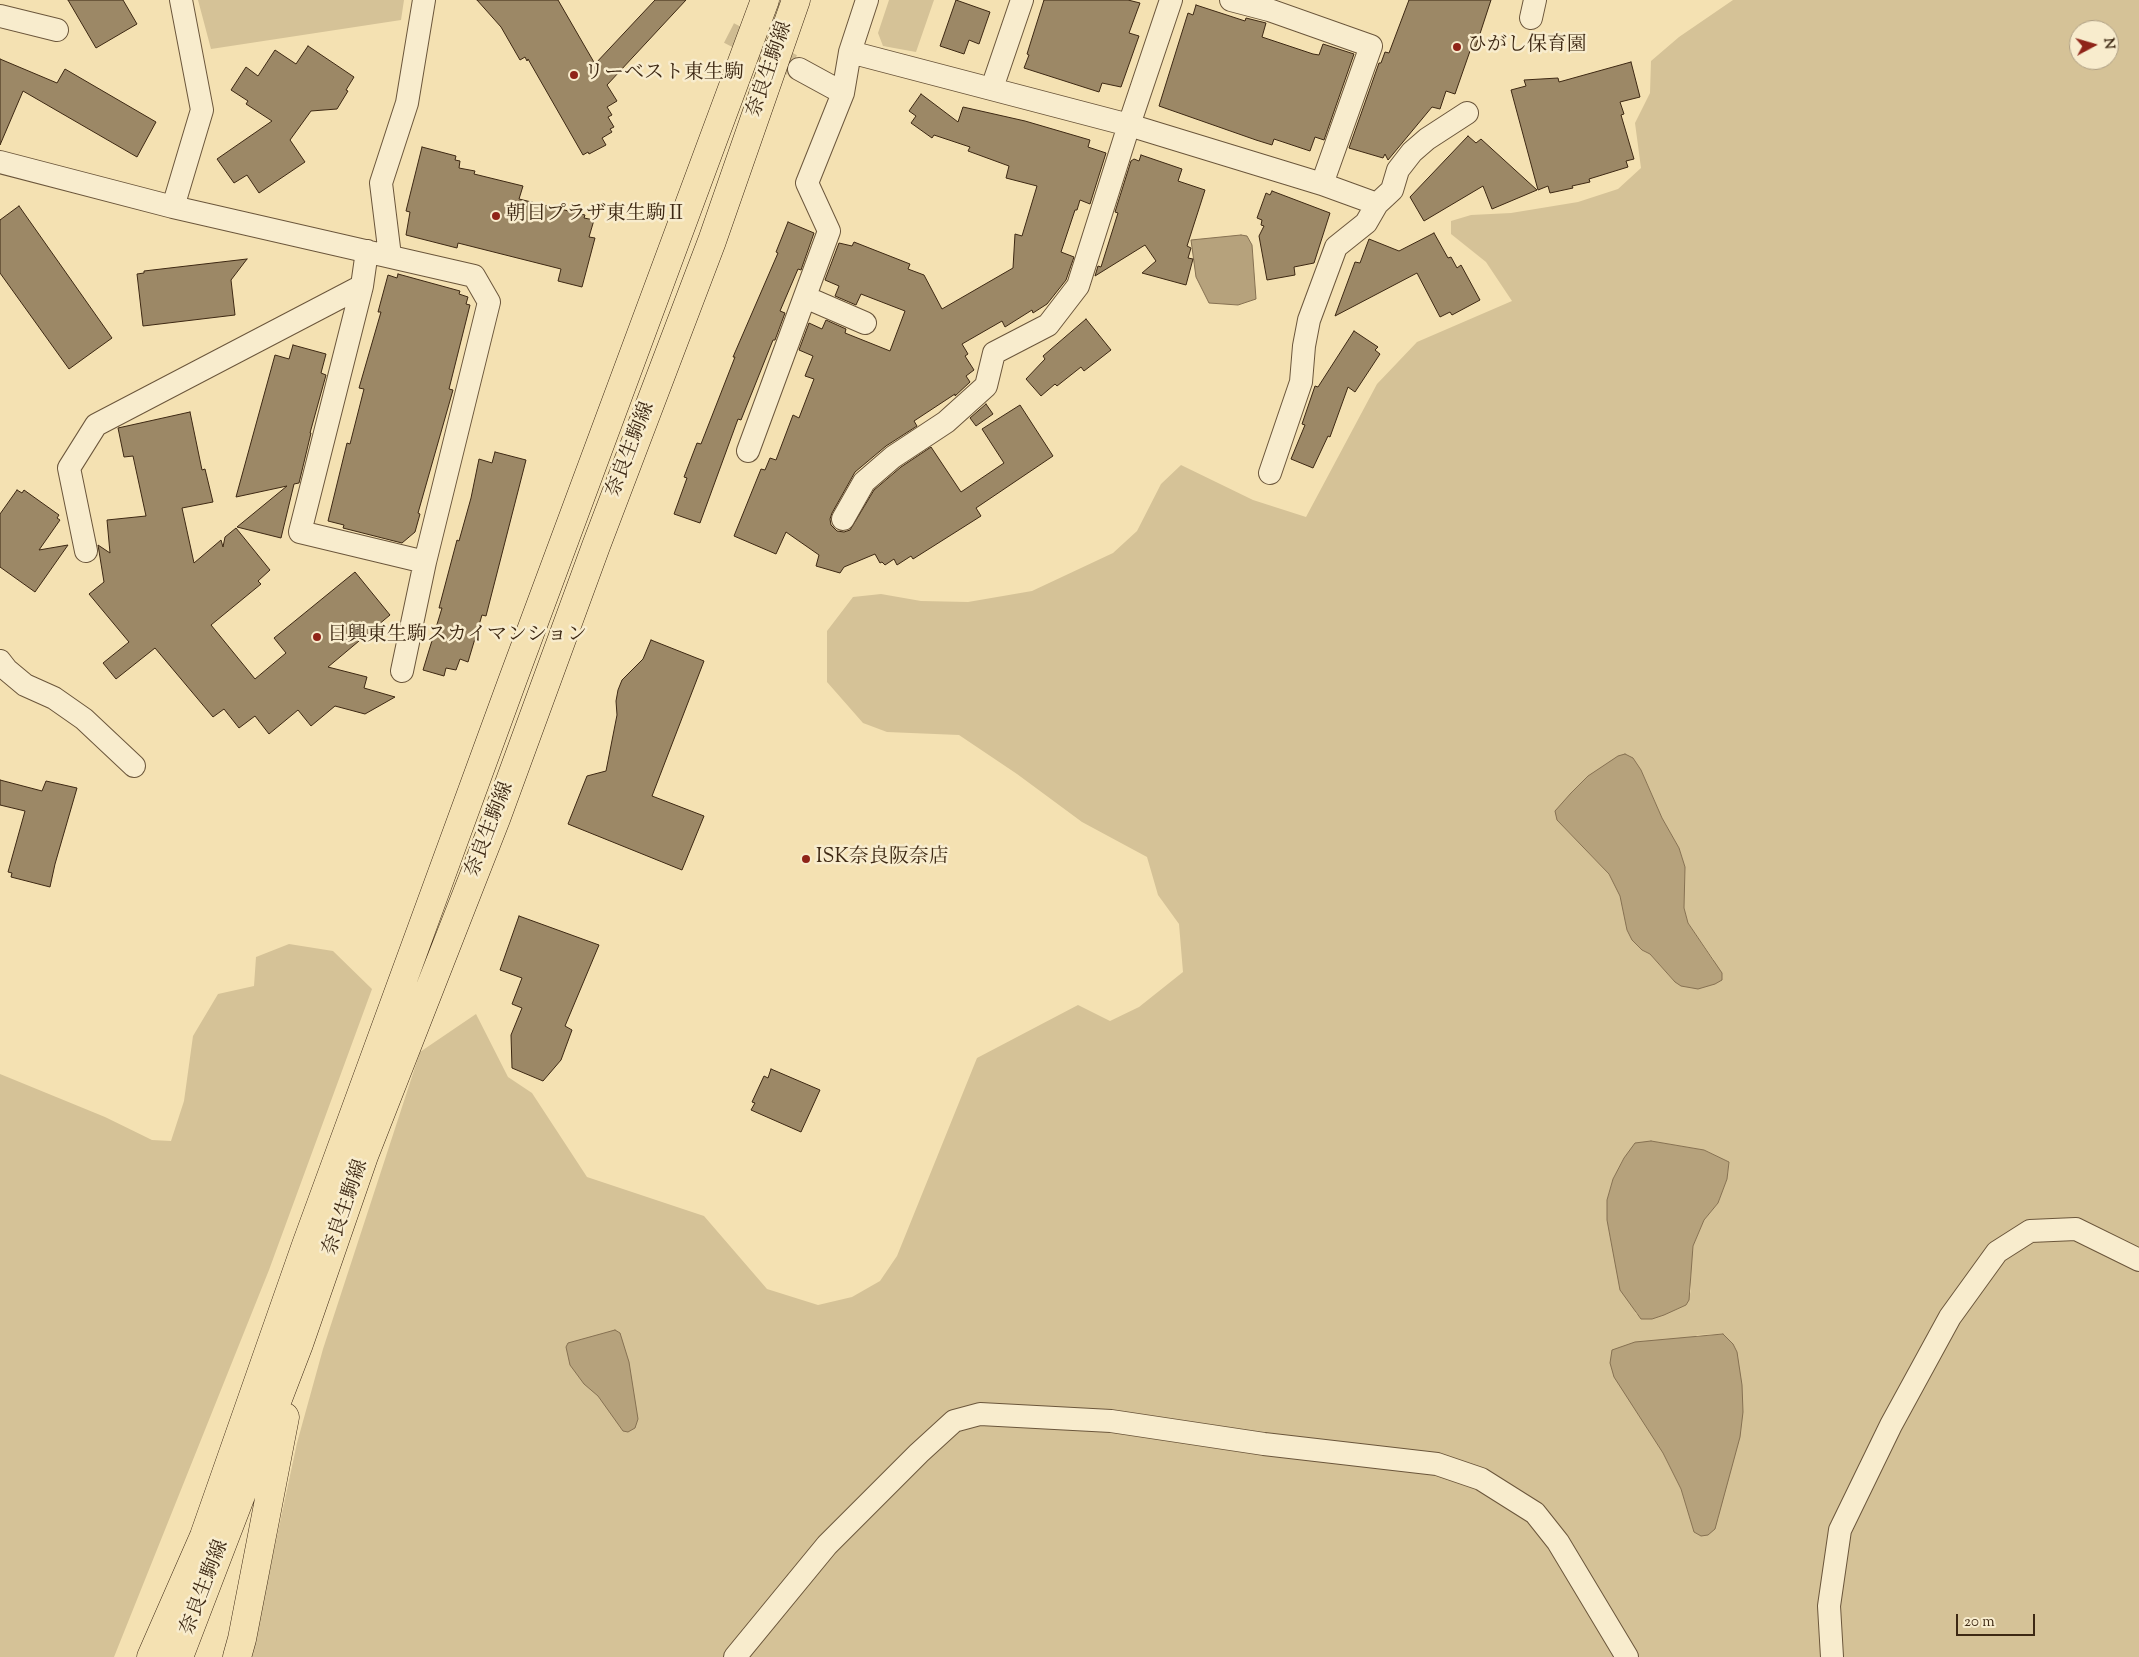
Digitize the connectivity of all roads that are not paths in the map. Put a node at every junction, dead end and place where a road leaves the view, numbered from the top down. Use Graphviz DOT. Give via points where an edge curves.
graph roads {
  1 [pos="181,0"];
  2 [pos="424,0"];
  3 [pos="765,0"];
  4 [pos="796,0"];
  5 [pos="867,0"];
  6 [pos="1022,0"];
  7 [pos="1172,0"];
  8 [pos="1231,0"];
  9 [pos="0,16"];
  10 [pos="57,30"];
  11 [pos="850,52"];
  12 [pos="799,69"];
  13 [pos="992,88"];
  14 [pos="843,93"];
  15 [pos="1468,113"];
  16 [pos="1128,125"];
  17 [pos="0,162"];
  18 [pos="1322,184"];
  19 [pos="1377,204"];
  20 [pos="173,208"];
  21 [pos="367,251"];
  22 [pos="390,256"];
  23 [pos="362,286"];
  24 [pos="805,297"];
  25 [pos="865,323"];
  26 [pos="748,451"];
  27 [pos="1270,473"];
  28 [pos="843,519"];
  29 [pos="86,551"];
  30 [pos="425,562"];
  31 [pos="0,661"];
  32 [pos="402,671"];
  33 [pos="134,766"];
  34 [pos="2139,1260"];
  35 [pos="299,1344"];
  36 [pos="151,1657"];
  37 [pos="179,1657"];
  38 [pos="236,1657"];
  39 [pos="735,1657"];
  40 [pos="1627,1657"];
  41 [pos="1832,1657"];
  1 -- 20 [label="street" via="202,110"];
  2 -- 22 [label="street" via="408,103 381,183"];
  3 -- 36 [label="main road, 奈良生駒線" via="319,1208 204,1536"];
  4 -- 35 [label="main road, 奈良生駒線" via="712,241 496,819 364,1156"];
  5 -- 11 [label="street"];
  6 -- 13 [label="street"];
  7 -- 16 [label="street"];
  8 -- 18 [label="street" via="1371,46"];
  9 -- 10 [label="street"];
  11 -- 13 [label="street"];
  11 -- 14 [label="street"];
  12 -- 14 [label="street"];
  13 -- 16 [label="street"];
  14 -- 24 [label="street" via="807,183 829,231"];
  15 -- 19 [label="street" via="1412,152 1398,170 1392,190"];
  16 -- 18 [label="street"];
  16 -- 28 [label="street" via="1078,286 1048,325 994,353 986,386 946,422 893,457 864,482"];
  17 -- 20 [label="street"];
  18 -- 19 [label="street"];
  19 -- 27 [label="street" via="1366,223 1336,247 1309,320 1301,382"];
  20 -- 21 [label="street"];
  21 -- 22 [label="street"];
  21 -- 23 [label="street"];
  22 -- 30 [label="street" via="474,276 489,302"];
  23 -- 29 [label="street" via="96,425 69,468"];
  23 -- 30 [label="street" via="300,532"];
  24 -- 25 [label="street"];
  24 -- 26 [label="street"];
  30 -- 32 [label="street"];
  31 -- 33 [label="street" via="25,685 54,698 84,719"];
  34 -- 41 [label="street" via="2076,1229 2030,1231 1997,1252 1950,1317 1840,1530 1829,1606"];
  35 -- 37 [label="main road, 奈良生駒線"];
  35 -- 38 [label="main road"];
  39 -- 40 [label="street" via="827,1545 919,1453 954,1421 980,1414 1111,1421 1264,1444 1437,1464 1481,1479 1535,1513 1558,1542"];
}
